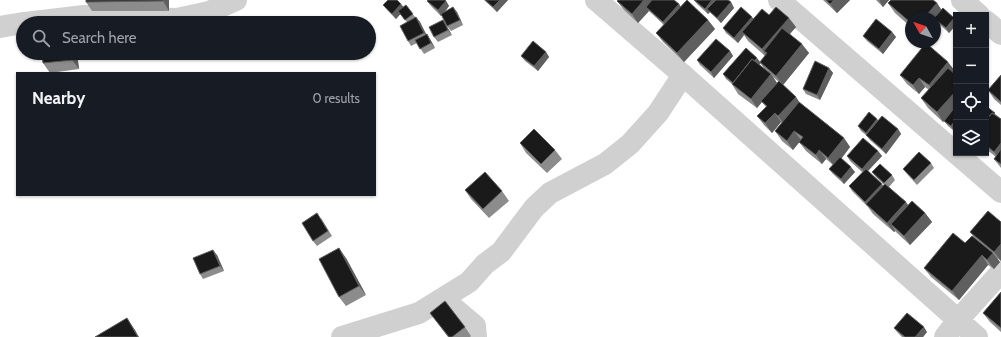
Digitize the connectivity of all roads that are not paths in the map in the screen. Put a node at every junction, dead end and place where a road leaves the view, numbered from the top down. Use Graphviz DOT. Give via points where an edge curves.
graph roads {
  1 [pos="236,0"];
  2 [pos="596,0"];
  3 [pos="779,0"];
  4 [pos="962,0"];
  5 [pos="976,12"];
  6 [pos="191,16"];
  7 [pos="16,24"];
  8 [pos="989,24"];
  9 [pos="0,27"];
  10 [pos="1001,34"];
  11 [pos="684,75"];
  12 [pos="1001,192"];
  13 [pos="1001,272"];
  14 [pos="443,299"];
  15 [pos="958,320"];
  16 [pos="342,337"];
  17 [pos="476,337"];
  18 [pos="945,337"];
  19 [pos="977,337"];
  1 -- 6 [label="street" via="209,12"];
  2 -- 11 [label="street"];
  3 -- 12 [label="street"];
  4 -- 5 [label="street"];
  7 -- 9 [label="street"];
  8 -- 10 [label="street"];
  11 -- 14 [label="street" via="658,113 630,144 605,164 550,193 534,208 501,252 469,282"];
  11 -- 15 [label="street"];
  13 -- 15 [label="street"];
  14 -- 16 [label="street" via="419,313"];
  14 -- 17 [label="street" via="475,326"];
  15 -- 18 [label="street"];
  15 -- 19 [label="street"];
}
